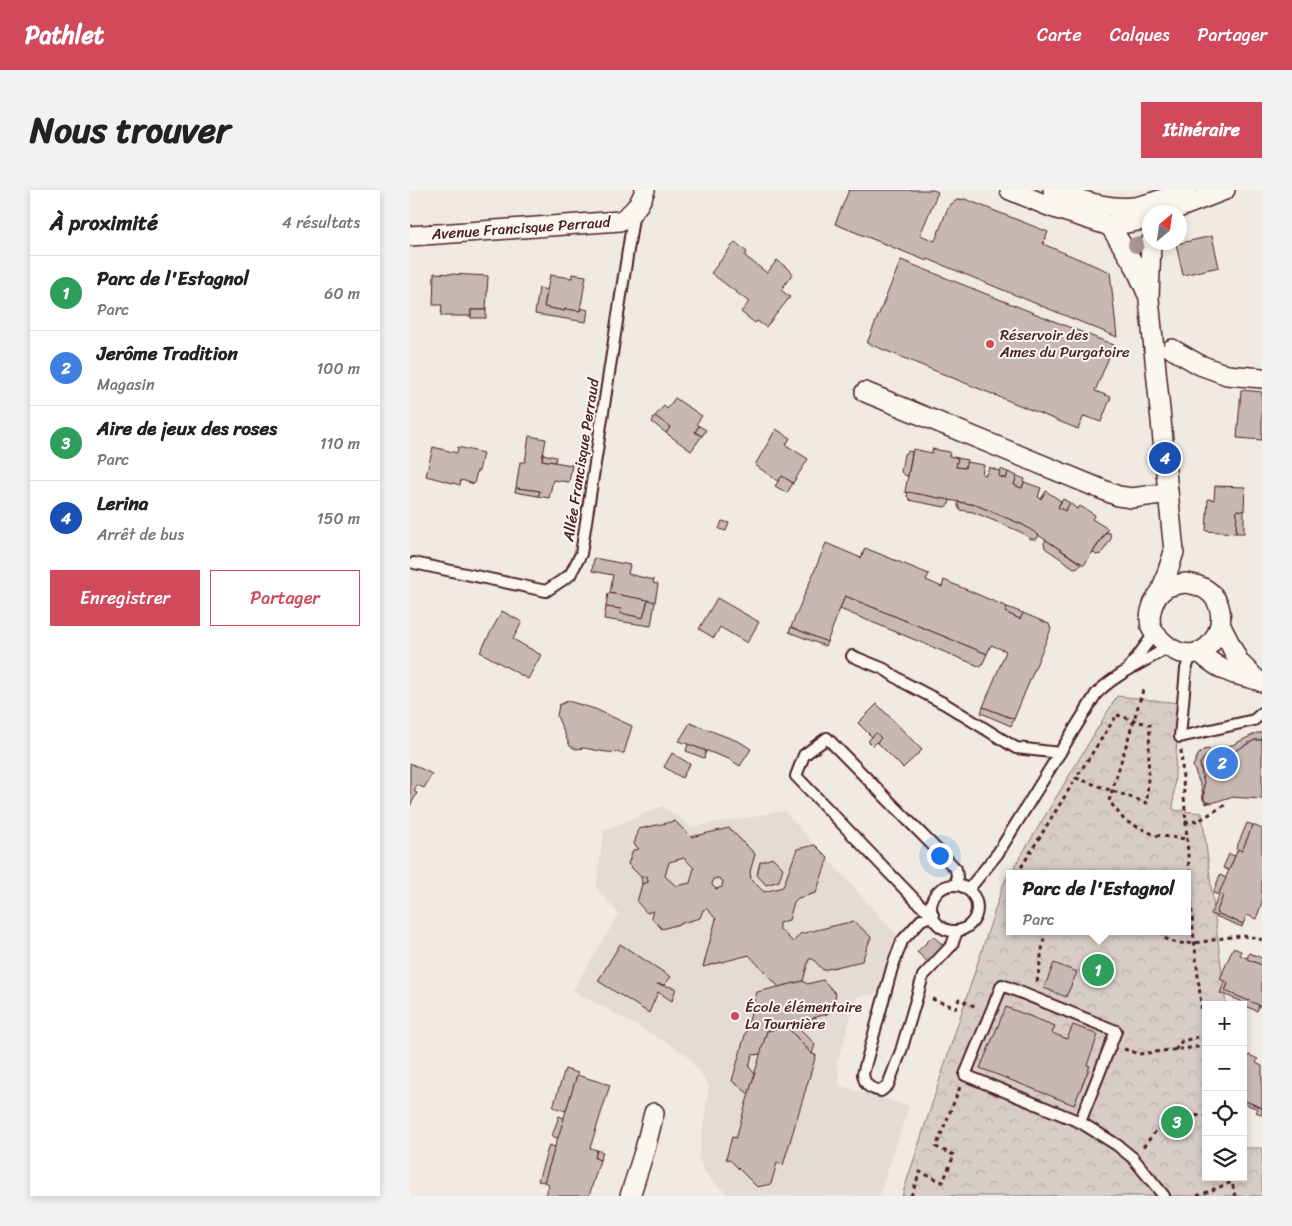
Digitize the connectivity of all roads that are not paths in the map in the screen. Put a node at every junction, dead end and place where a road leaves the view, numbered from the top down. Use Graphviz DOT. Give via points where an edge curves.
graph roads {
  1 [pos="645,190"];
  2 [pos="1010,190"];
  3 [pos="1053,190"];
  4 [pos="1225,190"];
  5 [pos="1186,194"];
  6 [pos="1175,205"];
  7 [pos="1140,213"];
  8 [pos="630,215"];
  9 [pos="1110,226"];
  10 [pos="410,236"];
  11 [pos="1151,250"];
  12 [pos="1149,299"];
  13 [pos="1154,343"];
  14 [pos="1172,349"];
  15 [pos="1262,378"];
  16 [pos="865,392"];
  17 [pos="1168,494"];
  18 [pos="1174,552"];
  19 [pos="411,562"];
  20 [pos="1193,584"];
  21 [pos="1161,592"];
  22 [pos="1221,626"];
  23 [pos="1154,634"];
  24 [pos="1168,647"];
  25 [pos="1195,653"];
  26 [pos="852,656"];
  27 [pos="1128,669"];
  28 [pos="1259,681"];
  29 [pos="1262,713"];
  30 [pos="1060,753"];
  31 [pos="963,887"];
  32 [pos="933,914"];
  33 [pos="957,930"];
  34 [pos="654,1113"];
  35 [pos="1080,1122"];
  36 [pos="630,1196"];
  37 [pos="1164,1196"];
  1 -- 8 [label="street, Avenue Francisque Perraud"];
  2 -- 9 [label="street"];
  3 -- 7 [label="street"];
  4 -- 5 [label="street"];
  5 -- 6 [label="street"];
  5 -- 7 [label="street" via="1166,199"];
  7 -- 9 [label="street"];
  8 -- 10 [label="street, Avenue Francisque Perraud" via="620,221 604,223"];
  8 -- 19 [label="lane, Allée Francisque Perraud" via="633,218 581,554 570,575 546,591"];
  9 -- 12 [label="street" via="1135,266"];
  11 -- 12 [label="street"];
  12 -- 13 [label="street"];
  13 -- 14 [label="lane"];
  13 -- 17 [label="street"];
  14 -- 15 [label="street" via="1227,375"];
  16 -- 17 [label="street" via="1118,496 1132,498"];
  17 -- 18 [label="street"];
  18 -- 20 [label="street"];
  18 -- 21 [label="street"];
  20 -- 21 [label="street" via="1185,583"];
  20 -- 22 [label="street" via="1202,586 1217,601"];
  21 -- 23 [label="street" via="1152,604 1150,625"];
  22 -- 25 [label="street" via="1209,647"];
  22 -- 28 [label="street" via="1239,662"];
  23 -- 24 [label="street"];
  23 -- 27 [label="lane"];
  24 -- 25 [label="street" via="1182,654"];
  24 -- 27 [label="lane"];
  25 -- 28 [label="street" via="1211,664"];
  25 -- 29 [label="lane" via="1186,669 1180,737 1254,720"];
  26 -- 30 [label="lane" via="884,668 1016,748"];
  27 -- 30 [label="lane" via="1096,694"];
  30 -- 31 [label="lane" via="998,852"];
  31 -- 32 [label="lane" via="944,887 937,893 932,902"];
  31 -- 32 [label="lane" via="956,869 827,738 804,754 796,776 920,905"];
  31 -- 33 [label="lane" via="975,898 976,916 965,928"];
  32 -- 33 [label="lane" via="939,925 947,930"];
  32 -- 33 [label="lane" via="921,920 902,941 863,1074 864,1083 870,1088 881,1091 888,1085 902,1051 923,976 952,945"];
  34 -- 36 [label="street"];
  35 -- 35 [label="lane" via="1116,1031 1002,985 965,1075"];
  35 -- 37 [label="lane" via="1133,1158"];
}
